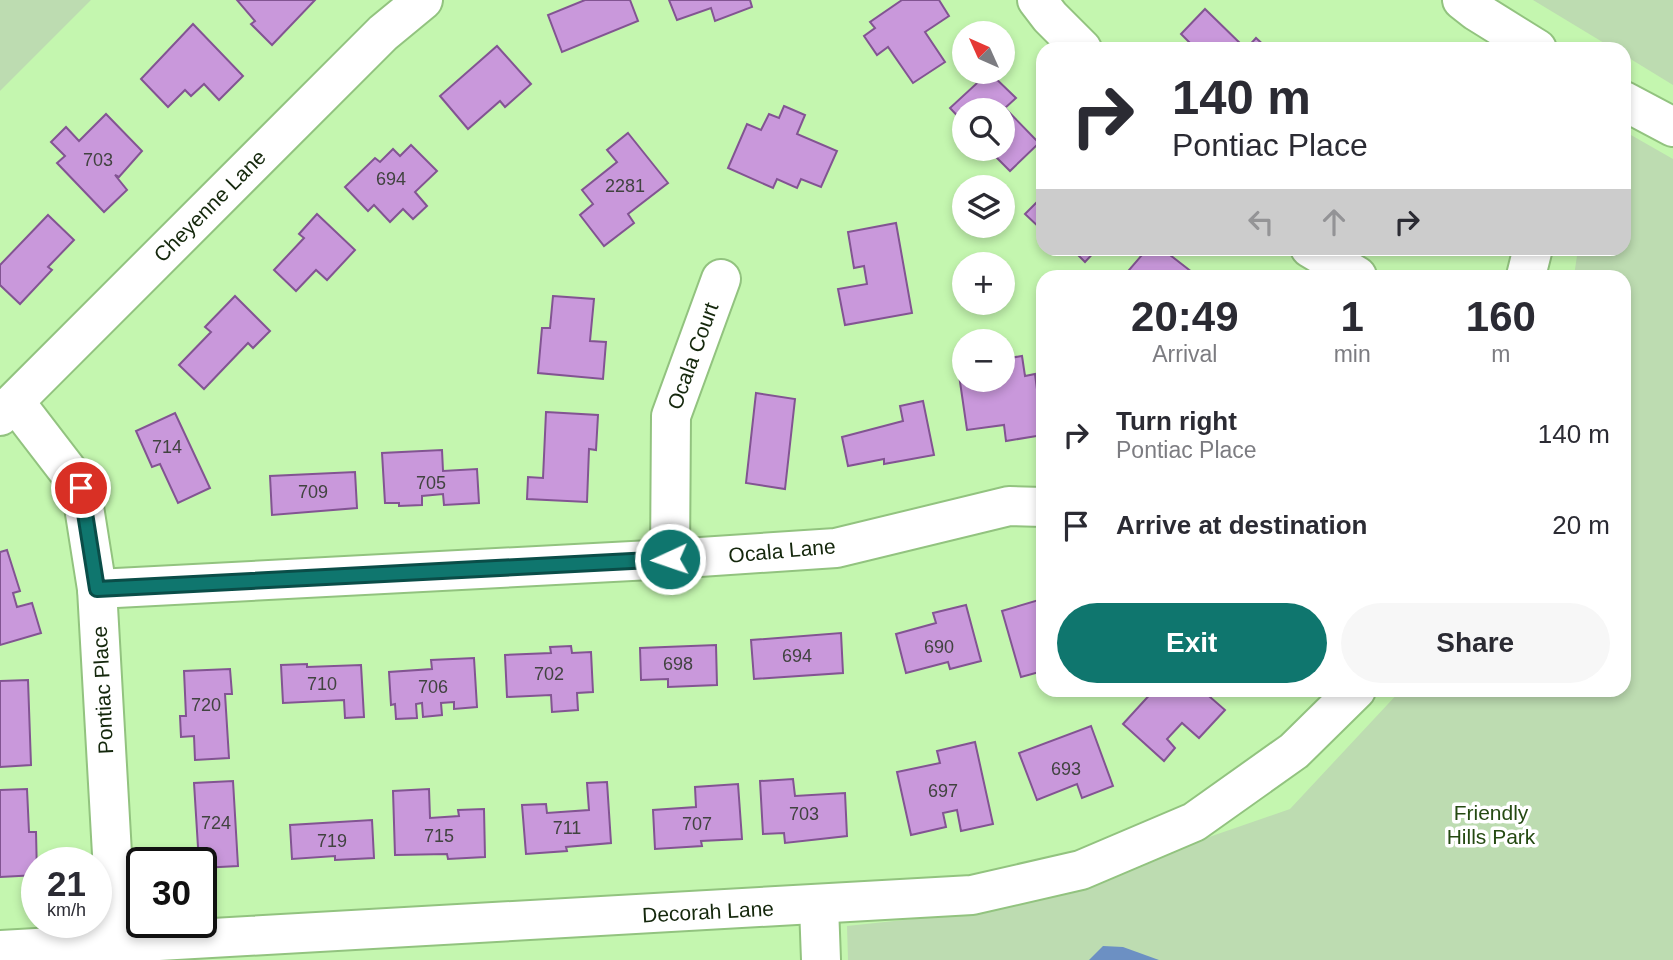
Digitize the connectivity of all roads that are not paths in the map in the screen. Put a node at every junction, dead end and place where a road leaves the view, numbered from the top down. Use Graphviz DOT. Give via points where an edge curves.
graph roads {
  1 [pos="422,0"];
  2 [pos="1037,0"];
  3 [pos="1462,0"];
  4 [pos="1075,42"];
  5 [pos="1527,42"];
  6 [pos="1631,104"];
  7 [pos="1673,127"];
  8 [pos="1323,256"];
  9 [pos="1347,270"];
  10 [pos="721,279"];
  11 [pos="7,409"];
  12 [pos="1036,507"];
  13 [pos="670,559"];
  14 [pos="97,589"];
  15 [pos="1336,697"];
  16 [pos="819,906"];
  17 [pos="0,950"];
  18 [pos="118,952"];
  19 [pos="821,960"];
  1 -- 11 [label="street, Cheyenne Lane" via="373,43"];
  2 -- 4 [label="street"];
  3 -- 5 [label="street"];
  6 -- 7 [label="street"];
  8 -- 9 [label="street"];
  10 -- 13 [label="street, Ocala Court" via="671,416"];
  11 -- 14 [label="street, Pontiac Place" via="81,488"];
  12 -- 13 [label="street, Ocala Lane" via="1009,506 836,548"];
  13 -- 14 [label="street, Ocala Lane"];
  14 -- 18 [label="street, Pontiac Place"];
  15 -- 16 [label="street, Decorah Lane" via="1294,751 1194,822 1080,870 972,895"];
  16 -- 18 [label="street, Decorah Lane"];
  16 -- 19 [label="street"];
  17 -- 18 [label="street, Decorah Lane"];
}
